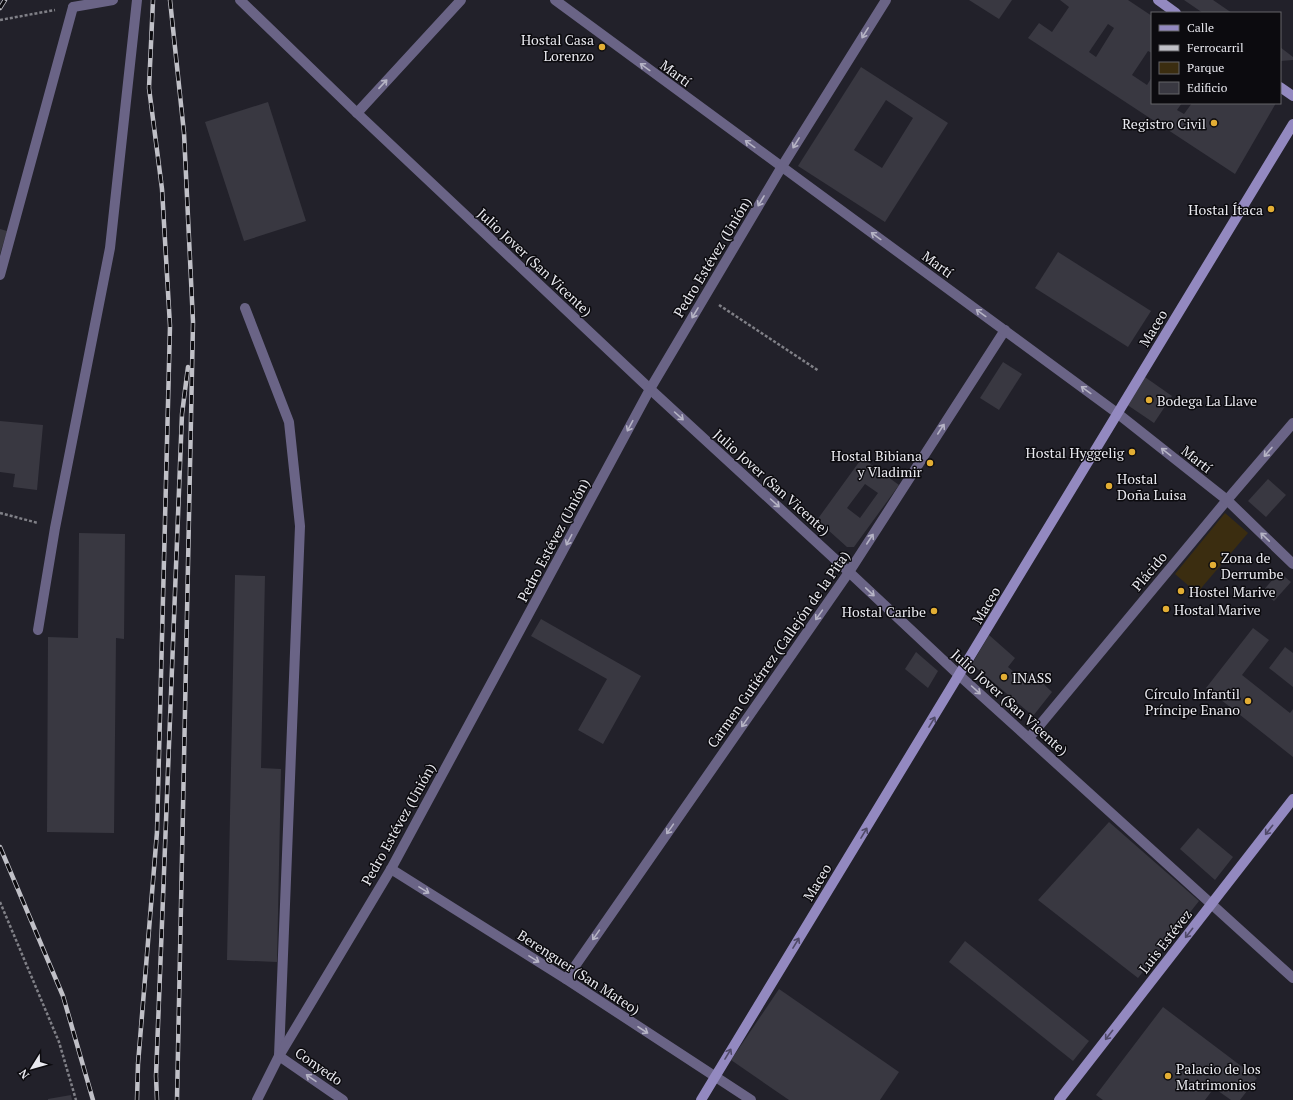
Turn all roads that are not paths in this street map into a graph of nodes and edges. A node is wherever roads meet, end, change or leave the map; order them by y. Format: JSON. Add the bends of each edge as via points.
{"nodes":[{"id":1,"x":113,"y":0,"type":"edge"},
{"id":2,"x":137,"y":0,"type":"edge"},
{"id":3,"x":240,"y":0,"type":"edge"},
{"id":4,"x":461,"y":0,"type":"edge"},
{"id":5,"x":555,"y":0,"type":"edge"},
{"id":6,"x":886,"y":0,"type":"edge"},
{"id":7,"x":1158,"y":0,"type":"edge"},
{"id":8,"x":1175,"y":12,"type":"edge"},
{"id":9,"x":1281,"y":88,"type":"edge"},
{"id":10,"x":1293,"y":96,"type":"edge"},
{"id":11,"x":357,"y":113,"type":"junction"},
{"id":12,"x":1293,"y":124,"type":"edge"},
{"id":13,"x":781,"y":168,"type":"junction"},
{"id":14,"x":0,"y":275,"type":"edge"},
{"id":15,"x":245,"y":308,"type":"dead end"},
{"id":16,"x":1005,"y":330,"type":"junction"},
{"id":17,"x":650,"y":389,"type":"junction"},
{"id":18,"x":1117,"y":413,"type":"junction"},
{"id":19,"x":1293,"y":423,"type":"edge"},
{"id":20,"x":1226,"y":500,"type":"junction"},
{"id":21,"x":1293,"y":564,"type":"edge"},
{"id":22,"x":849,"y":572,"type":"junction"},
{"id":23,"x":38,"y":630,"type":"dead end"},
{"id":24,"x":960,"y":676,"type":"junction"},
{"id":25,"x":1029,"y":738,"type":"junction"},
{"id":26,"x":1293,"y":799,"type":"edge"},
{"id":27,"x":391,"y":869,"type":"junction"},
{"id":28,"x":1211,"y":904,"type":"junction"},
{"id":29,"x":1293,"y":978,"type":"edge"},
{"id":30,"x":566,"y":979,"type":"junction"},
{"id":31,"x":279,"y":1056,"type":"junction"},
{"id":32,"x":715,"y":1077,"type":"junction"},
{"id":33,"x":257,"y":1100,"type":"edge"},
{"id":34,"x":343,"y":1100,"type":"edge"},
{"id":35,"x":701,"y":1100,"type":"edge"},
{"id":36,"x":751,"y":1100,"type":"edge"},
{"id":37,"x":1059,"y":1100,"type":"edge"}],
"edges":[{"from":1,"to":14,"type":"street","via":[[73,7]]},
{"from":2,"to":23,"type":"street","via":[[110,248],[55,528]]},
{"from":3,"to":11,"type":"street","name":"Julio Jover (San Vicente)"},
{"from":11,"to":4,"type":"street","one_way":true},
{"from":13,"to":5,"type":"street","name":"Martí","one_way":true},
{"from":6,"to":13,"type":"street","name":"Pedro Estévez (Unión)","one_way":true},
{"from":7,"to":8,"type":"main road"},
{"from":9,"to":10,"type":"main road"},
{"from":11,"to":17,"type":"street","name":"Julio Jover (San Vicente)"},
{"from":12,"to":18,"type":"main road","name":"Maceo"},
{"from":16,"to":13,"type":"street","name":"Martí","one_way":true},
{"from":13,"to":17,"type":"street","name":"Pedro Estévez (Unión)","one_way":true},
{"from":15,"to":31,"type":"street","via":[[289,422],[300,526]]},
{"from":18,"to":16,"type":"street","name":"Martí","one_way":true},
{"from":22,"to":16,"type":"street","name":"Carmen Gutiérrez (Callejón de la Pita)","one_way":true},
{"from":17,"to":22,"type":"street","name":"Julio Jover (San Vicente)","one_way":true},
{"from":17,"to":27,"type":"street","name":"Pedro Estévez (Unión)","one_way":true},
{"from":20,"to":18,"type":"street","name":"Martí","one_way":true},
{"from":18,"to":24,"type":"main road","name":"Maceo"},
{"from":19,"to":20,"type":"street","name":"Plácido","one_way":true},
{"from":21,"to":20,"type":"street","name":"Martí","one_way":true},
{"from":20,"to":25,"type":"street","name":"Plácido"},
{"from":22,"to":24,"type":"street","name":"Julio Jover (San Vicente)","one_way":true},
{"from":22,"to":30,"type":"street","name":"Carmen Gutiérrez (Callejón de la Pita)","one_way":true},
{"from":24,"to":25,"type":"street","name":"Julio Jover (San Vicente)","one_way":true},
{"from":32,"to":24,"type":"main road","name":"Maceo","one_way":true},
{"from":25,"to":28,"type":"street","name":"Julio Jover (San Vicente)"},
{"from":26,"to":28,"type":"main road","name":"Luis Estévez","one_way":true},
{"from":27,"to":30,"type":"street","name":"Berenguer (San Mateo)","one_way":true},
{"from":27,"to":31,"type":"street","name":"Pedro Estévez (Unión)"},
{"from":28,"to":29,"type":"street","name":"Julio Jover (San Vicente)"},
{"from":28,"to":37,"type":"main road","name":"Luis Estévez","one_way":true},
{"from":30,"to":32,"type":"street","name":"Berenguer (San Mateo)","one_way":true},
{"from":31,"to":33,"type":"street","name":"Pedro Estévez (Unión)"},
{"from":34,"to":31,"type":"street","name":"Conyedo","one_way":true},
{"from":32,"to":35,"type":"main road","name":"Maceo"},
{"from":32,"to":36,"type":"street","name":"Berenguer (San Mateo)"}]}
